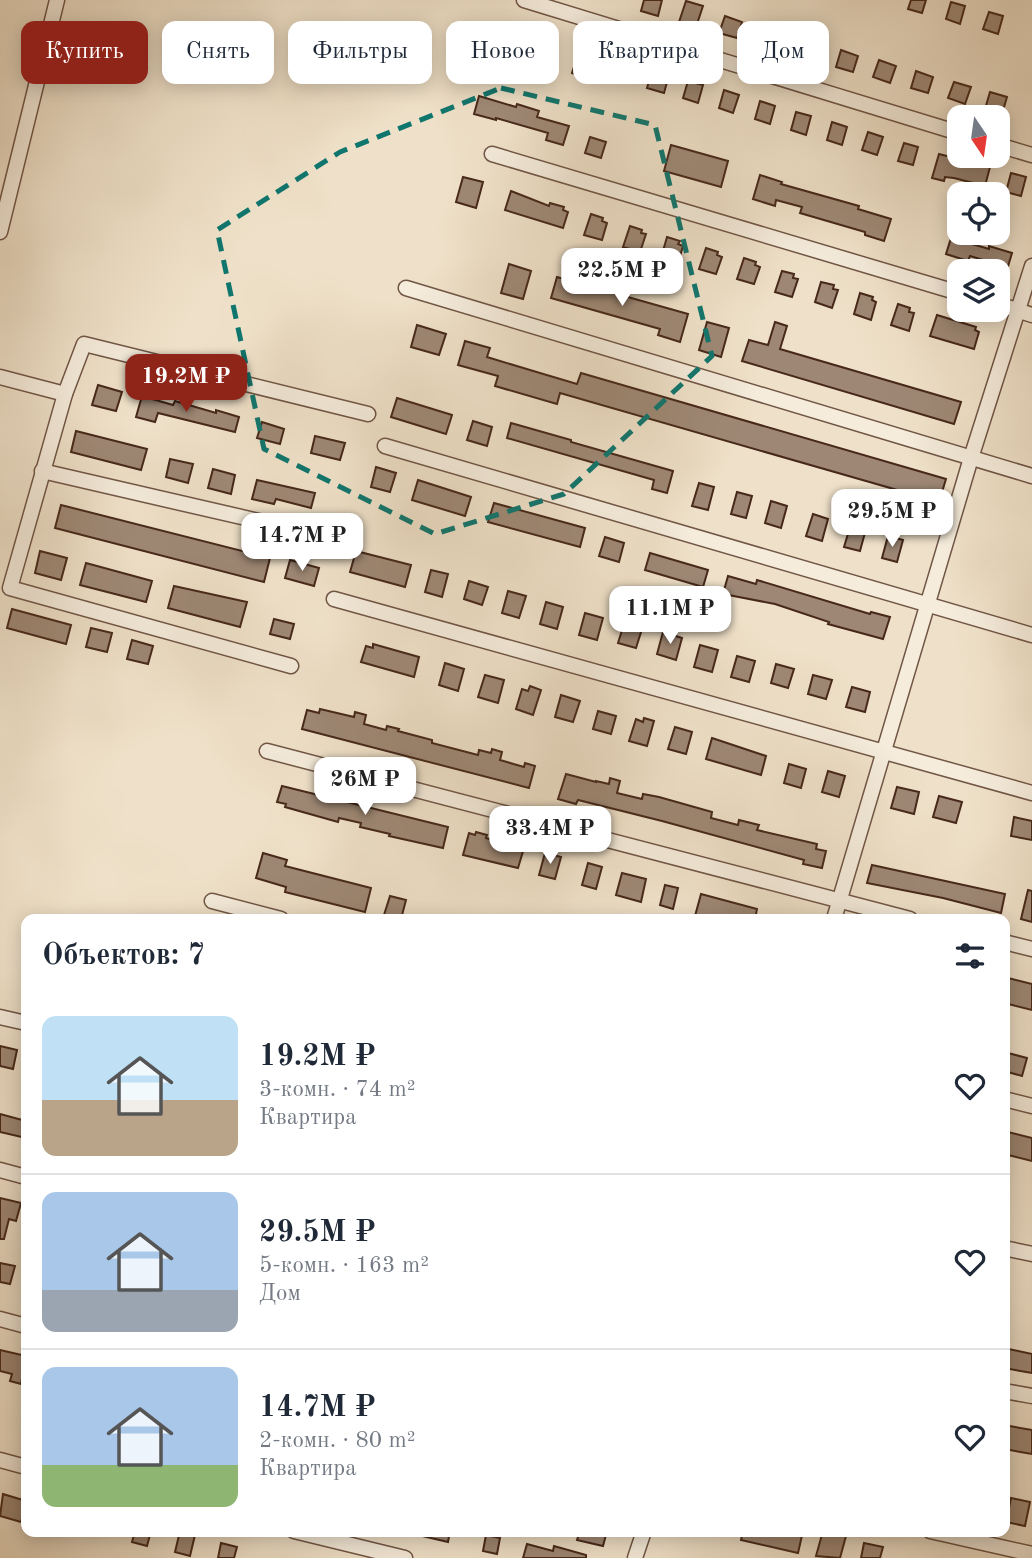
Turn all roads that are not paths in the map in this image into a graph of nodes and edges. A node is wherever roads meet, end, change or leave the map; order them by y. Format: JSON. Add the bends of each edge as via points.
{"nodes":[{"id":1,"x":57,"y":0,"type":"edge"},
{"id":2,"x":523,"y":0,"type":"edge"},
{"id":3,"x":947,"y":129,"type":"edge"},
{"id":4,"x":1010,"y":149,"type":"edge"},
{"id":5,"x":492,"y":155,"type":"dead end"},
{"id":6,"x":1032,"y":155,"type":"edge"},
{"id":7,"x":0,"y":232,"type":"edge"},
{"id":8,"x":1032,"y":266,"type":"edge"},
{"id":9,"x":406,"y":288,"type":"dead end"},
{"id":10,"x":947,"y":289,"type":"edge"},
{"id":11,"x":1025,"y":312,"type":"edge"},
{"id":12,"x":0,"y":377,"type":"edge"},
{"id":13,"x":65,"y":394,"type":"junction"},
{"id":14,"x":368,"y":414,"type":"dead end"},
{"id":15,"x":385,"y":446,"type":"dead end"},
{"id":16,"x":971,"y":458,"type":"junction"},
{"id":17,"x":42,"y":471,"type":"junction"},
{"id":18,"x":1032,"y":476,"type":"edge"},
{"id":19,"x":328,"y":537,"type":"dead end"},
{"id":20,"x":334,"y":598,"type":"dead end"},
{"id":21,"x":928,"y":605,"type":"junction"},
{"id":22,"x":1032,"y":635,"type":"edge"},
{"id":23,"x":291,"y":666,"type":"dead end"},
{"id":24,"x":267,"y":751,"type":"dead end"},
{"id":25,"x":884,"y":753,"type":"junction"},
{"id":26,"x":1032,"y":793,"type":"edge"},
{"id":27,"x":212,"y":901,"type":"dead end"},
{"id":28,"x":839,"y":901,"type":"junction"},
{"id":29,"x":262,"y":914,"type":"edge"},
{"id":30,"x":835,"y":914,"type":"edge"},
{"id":31,"x":891,"y":914,"type":"edge"},
{"id":32,"x":1010,"y":944,"type":"edge"},
{"id":33,"x":1032,"y":949,"type":"edge"},
{"id":34,"x":0,"y":1017,"type":"edge"},
{"id":35,"x":21,"y":1022,"type":"edge"},
{"id":36,"x":1010,"y":1101,"type":"edge"},
{"id":37,"x":1032,"y":1106,"type":"edge"},
{"id":38,"x":0,"y":1170,"type":"edge"},
{"id":39,"x":21,"y":1176,"type":"edge"},
{"id":40,"x":1010,"y":1249,"type":"edge"},
{"id":41,"x":1032,"y":1254,"type":"edge"},
{"id":42,"x":0,"y":1319,"type":"edge"},
{"id":43,"x":21,"y":1325,"type":"edge"},
{"id":44,"x":1010,"y":1392,"type":"edge"},
{"id":45,"x":1032,"y":1396,"type":"edge"},
{"id":46,"x":0,"y":1460,"type":"edge"},
{"id":47,"x":21,"y":1466,"type":"edge"},
{"id":48,"x":319,"y":1537,"type":"edge"},
{"id":49,"x":642,"y":1537,"type":"edge"},
{"id":50,"x":957,"y":1537,"type":"edge"},
{"id":51,"x":1032,"y":1554,"type":"edge"},
{"id":52,"x":405,"y":1558,"type":"edge"},
{"id":53,"x":635,"y":1558,"type":"edge"}],
"edges":[{"from":1,"to":7,"type":"street"},
{"from":2,"to":3,"type":"street"},
{"from":4,"to":6,"type":"street"},
{"from":5,"to":10,"type":"street"},
{"from":8,"to":11,"type":"street"},
{"from":9,"to":16,"type":"street"},
{"from":11,"to":16,"type":"street"},
{"from":12,"to":13,"type":"street"},
{"from":13,"to":14,"type":"street","via":[[84,344]]},
{"from":13,"to":17,"type":"street"},
{"from":15,"to":21,"type":"street"},
{"from":16,"to":18,"type":"street"},
{"from":16,"to":21,"type":"street"},
{"from":17,"to":19,"type":"street"},
{"from":17,"to":23,"type":"street","via":[[10,588]]},
{"from":20,"to":25,"type":"street"},
{"from":21,"to":22,"type":"street"},
{"from":21,"to":25,"type":"street"},
{"from":24,"to":28,"type":"street"},
{"from":25,"to":26,"type":"street"},
{"from":25,"to":28,"type":"street"},
{"from":27,"to":29,"type":"street"},
{"from":28,"to":30,"type":"street"},
{"from":28,"to":31,"type":"street"},
{"from":32,"to":33,"type":"street"},
{"from":34,"to":35,"type":"street"},
{"from":36,"to":37,"type":"street"},
{"from":38,"to":39,"type":"street"},
{"from":40,"to":41,"type":"street"},
{"from":42,"to":43,"type":"street"},
{"from":44,"to":45,"type":"street"},
{"from":46,"to":47,"type":"street"},
{"from":48,"to":52,"type":"street"},
{"from":49,"to":53,"type":"street"},
{"from":50,"to":51,"type":"street"}]}
